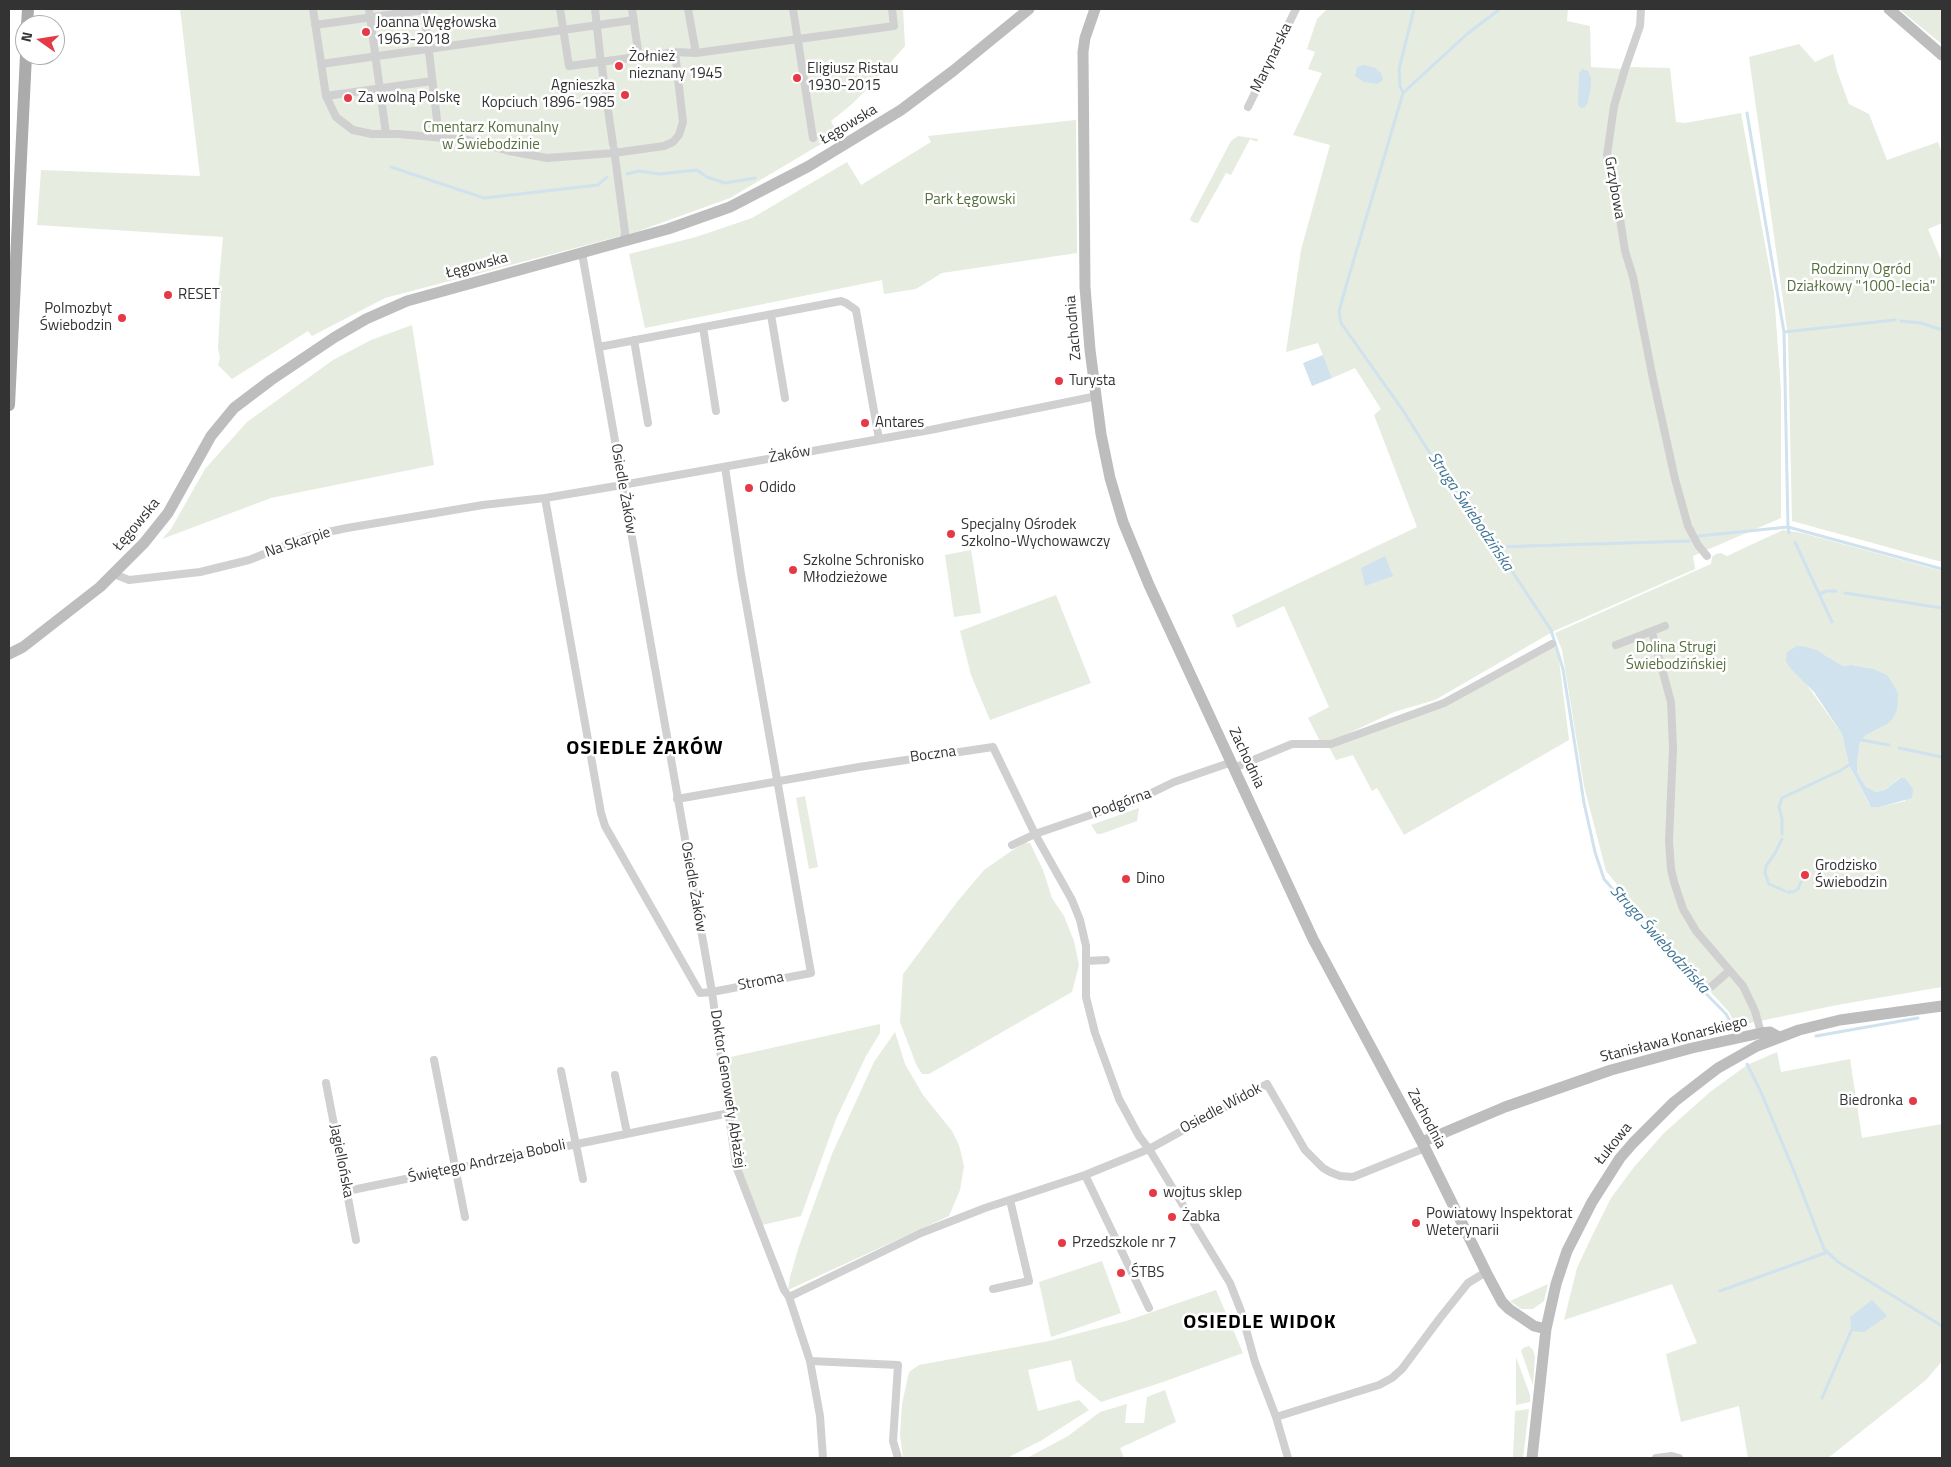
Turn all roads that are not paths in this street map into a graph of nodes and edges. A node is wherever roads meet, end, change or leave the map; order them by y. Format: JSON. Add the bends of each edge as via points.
{"nodes":[{"id":1,"x":313,"y":9,"type":"edge"},
{"id":2,"x":424,"y":9,"type":"edge"},
{"id":3,"x":560,"y":9,"type":"edge"},
{"id":4,"x":595,"y":9,"type":"edge"},
{"id":5,"x":632,"y":9,"type":"edge"},
{"id":6,"x":688,"y":9,"type":"edge"},
{"id":7,"x":793,"y":9,"type":"edge"},
{"id":8,"x":892,"y":9,"type":"edge"},
{"id":9,"x":1029,"y":9,"type":"edge"},
{"id":10,"x":1095,"y":9,"type":"edge"},
{"id":11,"x":1296,"y":9,"type":"edge"},
{"id":12,"x":1642,"y":9,"type":"edge"},
{"id":13,"x":1889,"y":9,"type":"edge"},
{"id":14,"x":370,"y":13,"type":"edge"},
{"id":15,"x":634,"y":20,"type":"junction"},
{"id":16,"x":315,"y":25,"type":"junction"},
{"id":17,"x":597,"y":25,"type":"junction"},
{"id":18,"x":563,"y":30,"type":"junction"},
{"id":19,"x":797,"y":38,"type":"junction"},
{"id":20,"x":428,"y":48,"type":"junction"},
{"id":21,"x":675,"y":52,"type":"junction"},
{"id":22,"x":696,"y":53,"type":"junction"},
{"id":23,"x":1942,"y":54,"type":"edge"},
{"id":24,"x":376,"y":56,"type":"junction"},
{"id":25,"x":639,"y":57,"type":"junction"},
{"id":26,"x":321,"y":64,"type":"junction"},
{"id":27,"x":602,"y":64,"type":"junction"},
{"id":28,"x":26,"y":65,"type":"edge"},
{"id":29,"x":432,"y":81,"type":"junction"},
{"id":30,"x":380,"y":89,"type":"junction"},
{"id":31,"x":326,"y":96,"type":"junction"},
{"id":32,"x":1248,"y":107,"type":"dead end"},
{"id":33,"x":386,"y":134,"type":"junction"},
{"id":34,"x":439,"y":137,"type":"junction"},
{"id":35,"x":813,"y":138,"type":"dead end"},
{"id":36,"x":614,"y":148,"type":"junction"},
{"id":37,"x":624,"y":241,"type":"junction"},
{"id":38,"x":582,"y":253,"type":"junction"},
{"id":39,"x":771,"y":315,"type":"junction"},
{"id":40,"x":703,"y":327,"type":"junction"},
{"id":41,"x":634,"y":340,"type":"junction"},
{"id":42,"x":599,"y":346,"type":"junction"},
{"id":43,"x":1096,"y":396,"type":"junction"},
{"id":44,"x":785,"y":398,"type":"dead end"},
{"id":45,"x":9,"y":405,"type":"edge"},
{"id":46,"x":716,"y":411,"type":"dead end"},
{"id":47,"x":648,"y":423,"type":"dead end"},
{"id":48,"x":879,"y":439,"type":"junction"},
{"id":49,"x":725,"y":467,"type":"junction"},
{"id":50,"x":622,"y":485,"type":"junction"},
{"id":51,"x":545,"y":498,"type":"junction"},
{"id":52,"x":483,"y":505,"type":"joint"},
{"id":53,"x":1707,"y":556,"type":"dead end"},
{"id":54,"x":114,"y":574,"type":"junction"},
{"id":55,"x":1665,"y":626,"type":"dead end"},
{"id":56,"x":1652,"y":632,"type":"junction"},
{"id":57,"x":1552,"y":644,"type":"dead end"},
{"id":58,"x":1616,"y":645,"type":"dead end"},
{"id":59,"x":9,"y":654,"type":"edge"},
{"id":60,"x":1233,"y":765,"type":"junction"},
{"id":61,"x":778,"y":781,"type":"junction"},
{"id":62,"x":677,"y":799,"type":"junction"},
{"id":63,"x":1035,"y":834,"type":"junction"},
{"id":64,"x":1012,"y":845,"type":"dead end"},
{"id":65,"x":1106,"y":960,"type":"dead end"},
{"id":66,"x":1086,"y":961,"type":"junction"},
{"id":67,"x":1729,"y":971,"type":"junction"},
{"id":68,"x":1712,"y":986,"type":"dead end"},
{"id":69,"x":712,"y":992,"type":"junction"},
{"id":70,"x":1942,"y":1006,"type":"edge"},
{"id":71,"x":1761,"y":1033,"type":"junction"},
{"id":72,"x":1779,"y":1036,"type":"junction"},
{"id":73,"x":434,"y":1060,"type":"dead end"},
{"id":74,"x":561,"y":1072,"type":"dead end"},
{"id":75,"x":615,"y":1075,"type":"dead end"},
{"id":76,"x":326,"y":1082,"type":"dead end"},
{"id":77,"x":729,"y":1113,"type":"junction"},
{"id":78,"x":628,"y":1133,"type":"junction"},
{"id":79,"x":576,"y":1144,"type":"junction"},
{"id":80,"x":1423,"y":1145,"type":"junction"},
{"id":81,"x":1149,"y":1149,"type":"junction"},
{"id":82,"x":456,"y":1168,"type":"junction"},
{"id":83,"x":1085,"y":1175,"type":"junction"},
{"id":84,"x":583,"y":1179,"type":"dead end"},
{"id":85,"x":346,"y":1191,"type":"junction"},
{"id":86,"x":1010,"y":1200,"type":"junction"},
{"id":87,"x":466,"y":1217,"type":"dead end"},
{"id":88,"x":356,"y":1240,"type":"dead end"},
{"id":89,"x":1486,"y":1272,"type":"junction"},
{"id":90,"x":993,"y":1289,"type":"dead end"},
{"id":91,"x":789,"y":1297,"type":"junction"},
{"id":92,"x":1149,"y":1308,"type":"dead end"},
{"id":93,"x":1546,"y":1329,"type":"junction"},
{"id":94,"x":810,"y":1361,"type":"junction"},
{"id":95,"x":1276,"y":1417,"type":"junction"},
{"id":96,"x":823,"y":1458,"type":"edge"},
{"id":97,"x":898,"y":1458,"type":"edge"},
{"id":98,"x":1288,"y":1458,"type":"edge"},
{"id":99,"x":1532,"y":1458,"type":"edge"},
{"id":100,"x":1656,"y":1458,"type":"edge"},
{"id":101,"x":1679,"y":1458,"type":"edge"}],
"edges":[{"from":1,"to":16,"type":"street"},
{"from":2,"to":14,"type":"street"},
{"from":2,"to":20,"type":"street"},
{"from":3,"to":18,"type":"street"},
{"from":4,"to":17,"type":"street"},
{"from":5,"to":15,"type":"street"},
{"from":6,"to":22,"type":"street"},
{"from":7,"to":19,"type":"street"},
{"from":8,"to":19,"type":"street","via":[[894,26]]},
{"from":9,"to":37,"type":"street","name":"Łęgowska","via":[[909,105],[827,156],[730,207]]},
{"from":10,"to":43,"type":"street","name":"Zachodnia","via":[[1083,52],[1082,138],[1085,287]]},
{"from":11,"to":32,"type":"street","name":"Marynarska"},
{"from":12,"to":53,"type":"street","name":"Grzybowa","via":[[1640,26],[1614,106],[1607,155],[1664,431],[1686,518],[1698,545]]},
{"from":13,"to":23,"type":"street"},
{"from":14,"to":16,"type":"street"},
{"from":14,"to":24,"type":"street"},
{"from":15,"to":17,"type":"street"},
{"from":15,"to":25,"type":"street"},
{"from":16,"to":26,"type":"street"},
{"from":17,"to":18,"type":"street"},
{"from":17,"to":27,"type":"street"},
{"from":18,"to":20,"type":"street"},
{"from":18,"to":27,"type":"street","via":[[569,66]]},
{"from":19,"to":22,"type":"street"},
{"from":19,"to":35,"type":"street"},
{"from":20,"to":24,"type":"street"},
{"from":20,"to":29,"type":"street"},
{"from":21,"to":22,"type":"street"},
{"from":21,"to":25,"type":"street"},
{"from":21,"to":36,"type":"street","via":[[683,122],[679,135],[664,146]]},
{"from":24,"to":26,"type":"street"},
{"from":24,"to":30,"type":"street"},
{"from":25,"to":27,"type":"street"},
{"from":26,"to":31,"type":"street"},
{"from":27,"to":36,"type":"street"},
{"from":28,"to":45,"type":"main road"},
{"from":29,"to":30,"type":"street"},
{"from":29,"to":34,"type":"street"},
{"from":30,"to":31,"type":"street"},
{"from":30,"to":33,"type":"street"},
{"from":31,"to":33,"type":"street","via":[[336,117],[348,127],[364,133]]},
{"from":33,"to":34,"type":"street"},
{"from":34,"to":36,"type":"street","via":[[468,140],[547,158]]},
{"from":36,"to":37,"type":"street"},
{"from":37,"to":38,"type":"street","name":"Łęgowska"},
{"from":38,"to":42,"type":"street","name":"Osiedle Żaków"},
{"from":38,"to":54,"type":"street","name":"Łęgowska","via":[[456,286],[385,310],[350,327],[291,366],[234,408],[218,425],[162,523]]},
{"from":39,"to":40,"type":"street"},
{"from":39,"to":44,"type":"street"},
{"from":39,"to":48,"type":"street","via":[[841,301],[852,305],[856,310]]},
{"from":40,"to":41,"type":"street"},
{"from":40,"to":46,"type":"street"},
{"from":41,"to":42,"type":"street"},
{"from":41,"to":47,"type":"street"},
{"from":42,"to":50,"type":"street","name":"Osiedle Żaków"},
{"from":43,"to":48,"type":"street","name":"Żaków"},
{"from":43,"to":60,"type":"street","name":"Zachodnia","via":[[1110,478],[1123,522]]},
{"from":48,"to":49,"type":"street","name":"Żaków"},
{"from":49,"to":50,"type":"street","name":"Żaków"},
{"from":49,"to":61,"type":"street"},
{"from":50,"to":51,"type":"street","name":"Żaków"},
{"from":50,"to":62,"type":"street","name":"Osiedle Żaków"},
{"from":51,"to":52,"type":"street","name":"Żaków"},
{"from":51,"to":69,"type":"street","via":[[601,813],[700,993]]},
{"from":52,"to":54,"type":"street","name":"Na Skarpie","via":[[309,536],[249,560],[200,572],[129,580]]},
{"from":54,"to":59,"type":"street","name":"Łęgowska","via":[[23,647]]},
{"from":55,"to":56,"type":"street"},
{"from":56,"to":58,"type":"street"},
{"from":56,"to":67,"type":"street","via":[[1671,702],[1669,841],[1672,875],[1688,919]]},
{"from":57,"to":60,"type":"street","name":"Podgórna","via":[[1444,703],[1331,744],[1292,744]]},
{"from":60,"to":63,"type":"street","name":"Podgórna","via":[[1174,782],[1143,797]]},
{"from":60,"to":80,"type":"street","name":"Zachodnia","via":[[1328,970]]},
{"from":61,"to":62,"type":"street"},
{"from":61,"to":63,"type":"street","name":"Boczna","via":[[993,747]]},
{"from":61,"to":69,"type":"street","name":"Stroma","via":[[811,973]]},
{"from":62,"to":69,"type":"street","name":"Osiedle Żaków"},
{"from":63,"to":64,"type":"street","name":"Podgórna"},
{"from":63,"to":66,"type":"street","via":[[1072,900],[1086,946]]},
{"from":65,"to":66,"type":"street"},
{"from":66,"to":81,"type":"street","via":[[1086,997],[1090,1016],[1119,1099]]},
{"from":67,"to":68,"type":"street"},
{"from":67,"to":71,"type":"street","via":[[1743,986]]},
{"from":69,"to":77,"type":"street","name":"Doktor Genowefy Abłażej"},
{"from":70,"to":72,"type":"street","name":"Stanisława Konarskiego","via":[[1840,1020]]},
{"from":71,"to":72,"type":"street","name":"Stanisława Konarskiego"},
{"from":71,"to":80,"type":"street","name":"Stanisława Konarskiego","via":[[1612,1070],[1505,1107]]},
{"from":72,"to":93,"type":"street","name":"Łukowa","via":[[1738,1056],[1701,1081],[1660,1115],[1620,1158],[1592,1202],[1567,1251]]},
{"from":73,"to":82,"type":"street"},
{"from":74,"to":79,"type":"street"},
{"from":75,"to":78,"type":"street"},
{"from":76,"to":85,"type":"street","name":"Jagiellońska"},
{"from":77,"to":78,"type":"street","name":"Świętego Andrzeja Boboli"},
{"from":77,"to":91,"type":"street","name":"Doktor Genowefy Abłażej","via":[[736,1166]]},
{"from":78,"to":79,"type":"street","name":"Świętego Andrzeja Boboli"},
{"from":79,"to":82,"type":"street","name":"Świętego Andrzeja Boboli"},
{"from":79,"to":84,"type":"street"},
{"from":80,"to":81,"type":"street","name":"Osiedle Widok","via":[[1353,1177],[1340,1176],[1323,1168],[1305,1150],[1267,1084]]},
{"from":80,"to":89,"type":"street","name":"Zachodnia"},
{"from":81,"to":83,"type":"street"},
{"from":81,"to":95,"type":"street","via":[[1230,1283]]},
{"from":82,"to":85,"type":"street","name":"Świętego Andrzeja Boboli"},
{"from":82,"to":87,"type":"street"},
{"from":83,"to":86,"type":"street"},
{"from":83,"to":92,"type":"street"},
{"from":85,"to":88,"type":"street","name":"Jagiellońska"},
{"from":86,"to":90,"type":"street","via":[[1029,1281]]},
{"from":86,"to":91,"type":"street","via":[[921,1233]]},
{"from":89,"to":93,"type":"street","name":"Zachodnia","via":[[1509,1309],[1534,1326]]},
{"from":89,"to":95,"type":"street","via":[[1468,1283],[1392,1378],[1379,1386]]},
{"from":91,"to":94,"type":"street","name":"Doktor Genowefy Abłażej"},
{"from":93,"to":99,"type":"street"},
{"from":94,"to":96,"type":"street","name":"Doktor Genowefy Abłażej","via":[[822,1416]]},
{"from":94,"to":97,"type":"street","via":[[898,1365],[892,1396],[890,1441]]},
{"from":95,"to":98,"type":"street"},
{"from":100,"to":101,"type":"street"}]}
